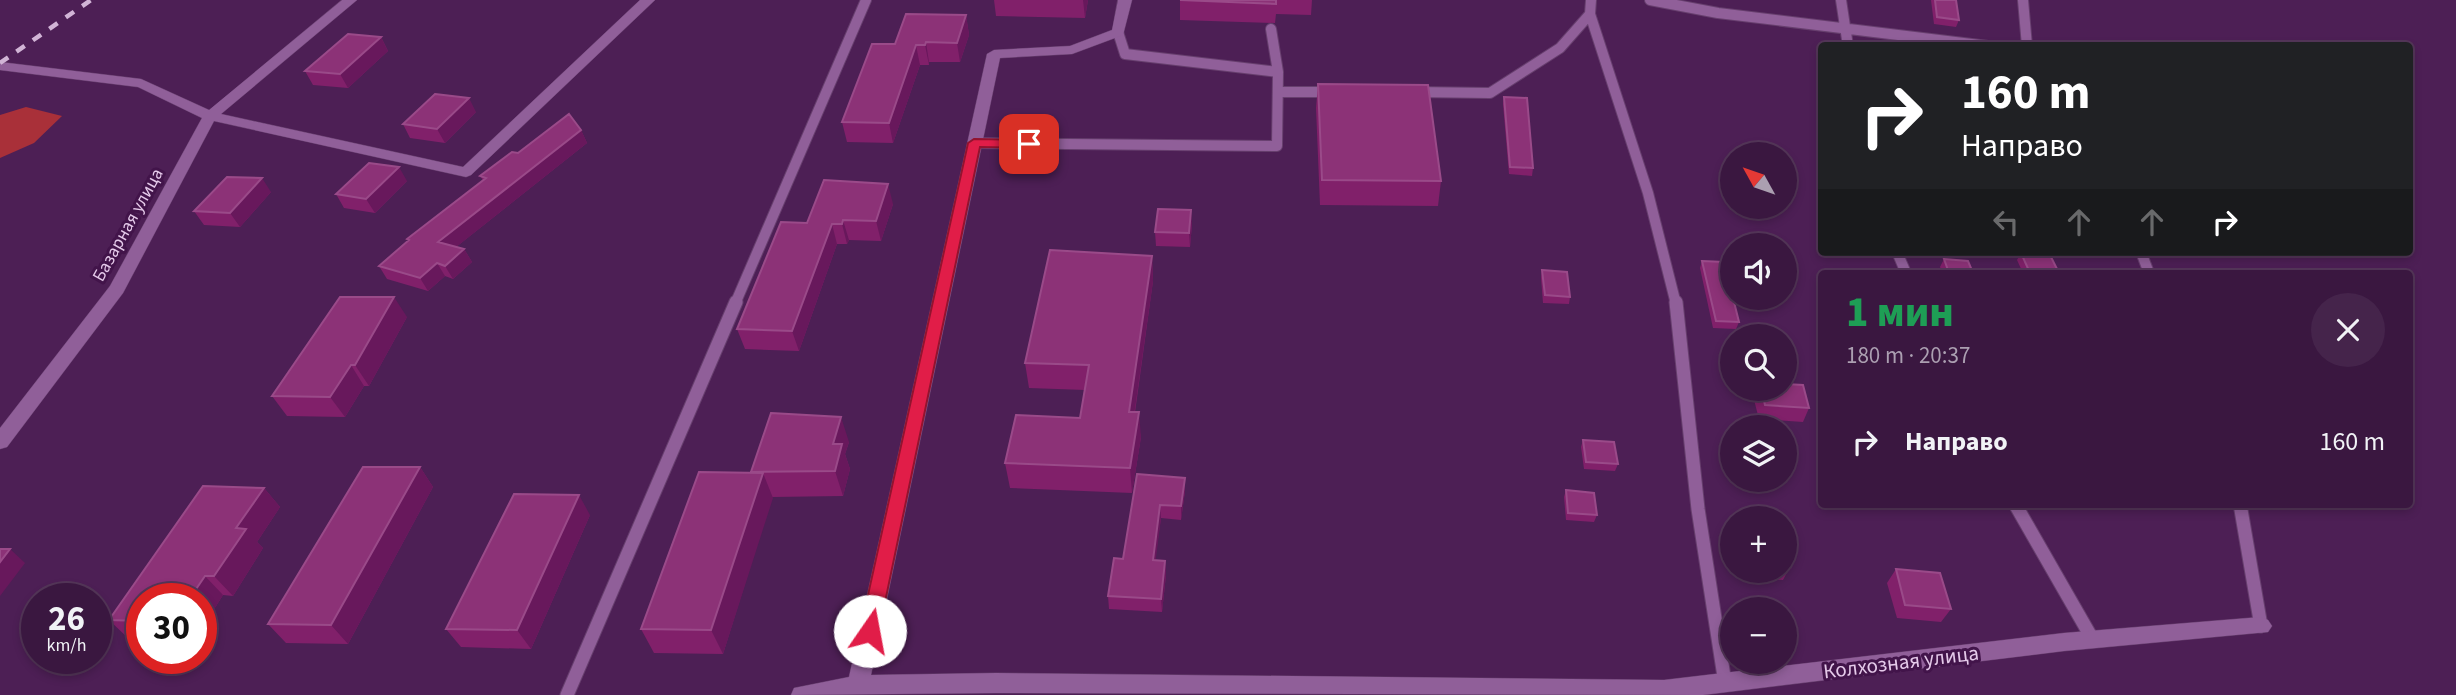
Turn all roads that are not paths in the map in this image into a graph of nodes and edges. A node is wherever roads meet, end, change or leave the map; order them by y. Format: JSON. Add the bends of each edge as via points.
{"nodes":[{"id":1,"x":350,"y":0,"type":"edge"},
{"id":2,"x":648,"y":0,"type":"edge"},
{"id":3,"x":866,"y":0,"type":"edge"},
{"id":4,"x":1125,"y":0,"type":"edge"},
{"id":5,"x":1591,"y":0,"type":"edge"},
{"id":6,"x":1650,"y":0,"type":"edge"},
{"id":7,"x":1841,"y":0,"type":"edge"},
{"id":8,"x":2023,"y":0,"type":"edge"},
{"id":9,"x":1590,"y":15,"type":"junction"},
{"id":10,"x":1844,"y":27,"type":"junction"},
{"id":11,"x":1271,"y":29,"type":"dead end"},
{"id":12,"x":1118,"y":33,"type":"junction"},
{"id":13,"x":1847,"y":42,"type":"edge"},
{"id":14,"x":1958,"y":42,"type":"edge"},
{"id":15,"x":2027,"y":42,"type":"edge"},
{"id":16,"x":0,"y":66,"type":"edge"},
{"id":17,"x":1278,"y":72,"type":"junction"},
{"id":18,"x":1278,"y":92,"type":"junction"},
{"id":19,"x":1344,"y":92,"type":"edge"},
{"id":20,"x":1397,"y":92,"type":"edge"},
{"id":21,"x":210,"y":116,"type":"junction"},
{"id":22,"x":974,"y":143,"type":"junction"},
{"id":23,"x":0,"y":442,"type":"edge"},
{"id":24,"x":2017,"y":508,"type":"edge"},
{"id":25,"x":2242,"y":508,"type":"edge"},
{"id":26,"x":2261,"y":626,"type":"joint"},
{"id":27,"x":2093,"y":640,"type":"junction"},
{"id":28,"x":1725,"y":683,"type":"junction"},
{"id":29,"x":858,"y":685,"type":"junction"},
{"id":30,"x":996,"y":689,"type":"edge"},
{"id":31,"x":568,"y":695,"type":"edge"},
{"id":32,"x":802,"y":695,"type":"edge"}],
"edges":[{"from":1,"to":21,"type":"street"},
{"from":2,"to":21,"type":"street","via":[[466,172]]},
{"from":3,"to":31,"type":"lane"},
{"from":4,"to":12,"type":"street"},
{"from":5,"to":9,"type":"lane"},
{"from":6,"to":10,"type":"lane","via":[[1718,13]]},
{"from":7,"to":10,"type":"lane"},
{"from":8,"to":15,"type":"lane"},
{"from":9,"to":20,"type":"lane","via":[[1560,48],[1490,93]]},
{"from":9,"to":28,"type":"lane","via":[[1648,193],[1679,316],[1698,509]]},
{"from":10,"to":13,"type":"lane"},
{"from":10,"to":14,"type":"lane"},
{"from":11,"to":17,"type":"lane"},
{"from":12,"to":17,"type":"lane","via":[[1125,54]]},
{"from":12,"to":22,"type":"street","via":[[1072,50],[993,54]]},
{"from":16,"to":21,"type":"street","via":[[141,83]]},
{"from":17,"to":18,"type":"lane"},
{"from":18,"to":19,"type":"lane"},
{"from":18,"to":22,"type":"lane","via":[[1277,146]]},
{"from":21,"to":23,"type":"street","name":"Базарная улица","via":[[117,289]]},
{"from":22,"to":29,"type":"street"},
{"from":24,"to":27,"type":"lane"},
{"from":25,"to":26,"type":"lane"},
{"from":26,"to":27,"type":"street","name":"Колхозная улица"},
{"from":27,"to":28,"type":"street","name":"Колхозная улица"},
{"from":28,"to":30,"type":"street","name":"Колхозная улица","via":[[1664,690]]},
{"from":29,"to":30,"type":"street","name":"Колхозная улица"},
{"from":29,"to":32,"type":"street","name":"Колхозная улица"}]}
